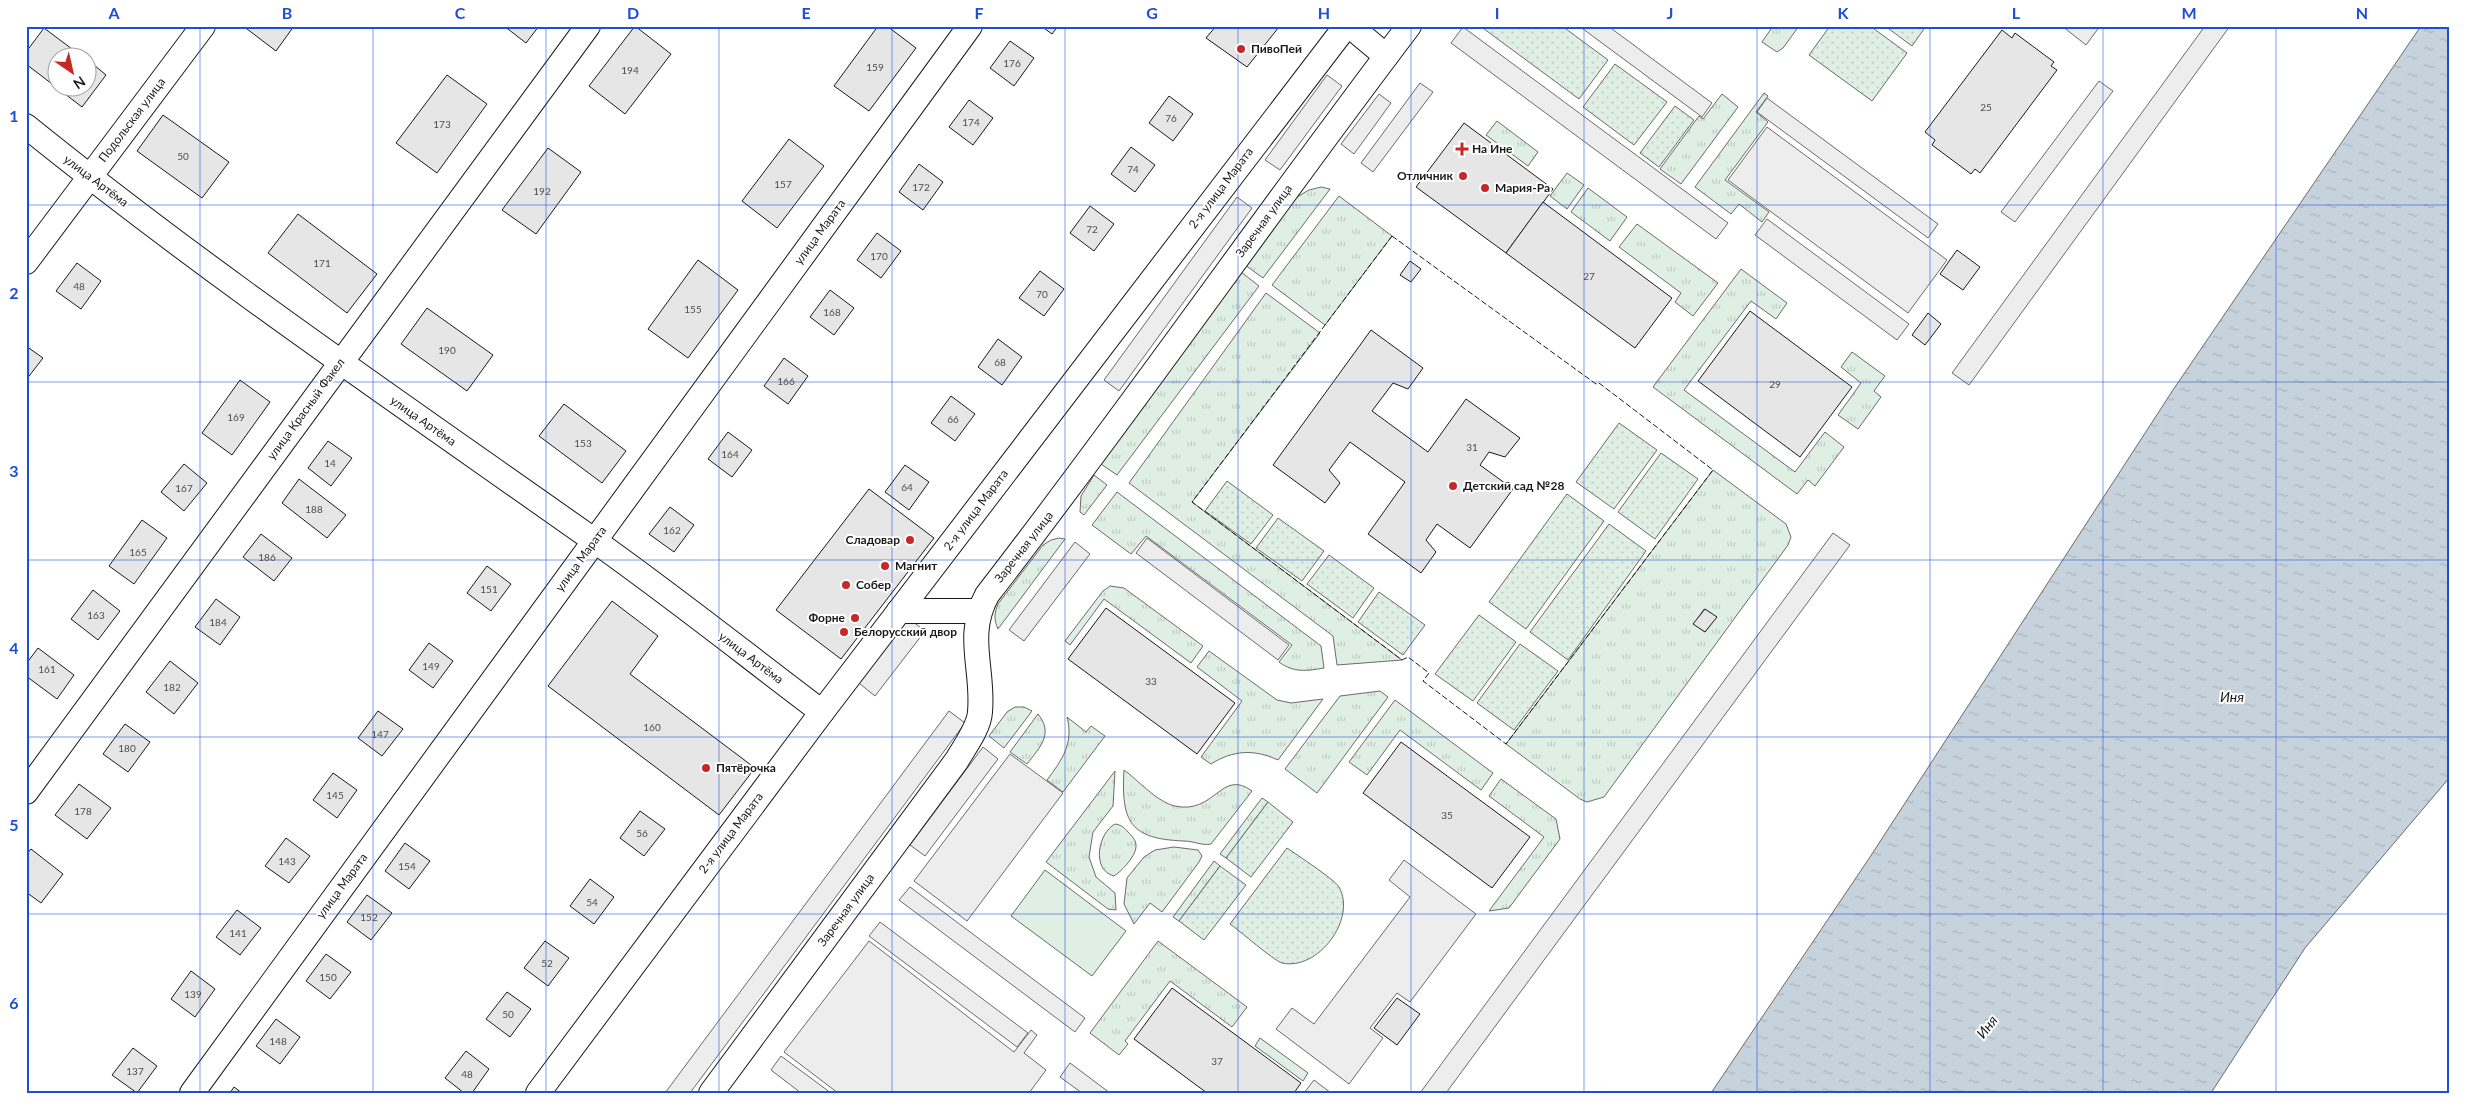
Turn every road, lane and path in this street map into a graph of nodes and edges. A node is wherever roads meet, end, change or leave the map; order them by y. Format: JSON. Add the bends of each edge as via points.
{"nodes":[{"id":1,"x":203,"y":26,"type":"edge"},
{"id":2,"x":588,"y":26,"type":"edge"},
{"id":3,"x":970,"y":26,"type":"edge"},
{"id":4,"x":1346,"y":26,"type":"edge"},
{"id":5,"x":1350,"y":26,"type":"edge"},
{"id":6,"x":1409,"y":26,"type":"edge"},
{"id":7,"x":1386,"y":56,"type":"junction"},
{"id":8,"x":26,"y":126,"type":"edge"},
{"id":9,"x":89,"y":177,"type":"junction"},
{"id":10,"x":26,"y":262,"type":"edge"},
{"id":11,"x":340,"y":363,"type":"junction"},
{"id":12,"x":594,"y":541,"type":"junction"},
{"id":13,"x":899,"y":611,"type":"junction"},
{"id":14,"x":978,"y":611,"type":"junction"},
{"id":15,"x":822,"y":712,"type":"junction"},
{"id":16,"x":26,"y":792,"type":"edge"},
{"id":17,"x":192,"y":1093,"type":"edge"},
{"id":18,"x":538,"y":1093,"type":"edge"},
{"id":19,"x":711,"y":1093,"type":"edge"}],
"edges":[{"from":1,"to":9,"type":"street","name":"Подольская улица"},
{"from":2,"to":11,"type":"street","name":"улица Красный Факел"},
{"from":3,"to":12,"type":"street","name":"улица Марата"},
{"from":4,"to":13,"type":"street","name":"2-я улица Марата"},
{"from":5,"to":7,"type":"street"},
{"from":6,"to":7,"type":"street","name":"Заречная улица"},
{"from":7,"to":14,"type":"street","name":"Заречная улица"},
{"from":8,"to":9,"type":"street","name":"улица Артёма"},
{"from":9,"to":10,"type":"street","name":"Подольская улица"},
{"from":9,"to":11,"type":"street","name":"улица Артёма"},
{"from":11,"to":12,"type":"street","name":"улица Артёма"},
{"from":11,"to":16,"type":"street","name":"улица Красный Факел"},
{"from":12,"to":15,"type":"street","name":"улица Артёма"},
{"from":12,"to":17,"type":"street","name":"улица Марата"},
{"from":13,"to":14,"type":"street"},
{"from":13,"to":15,"type":"street","name":"2-я улица Марата"},
{"from":14,"to":19,"type":"street","name":"Заречная улица","via":[[976,645],[981,688],[980,714],[972,734],[957,760]]},
{"from":15,"to":18,"type":"street","name":"2-я улица Марата"}]}
